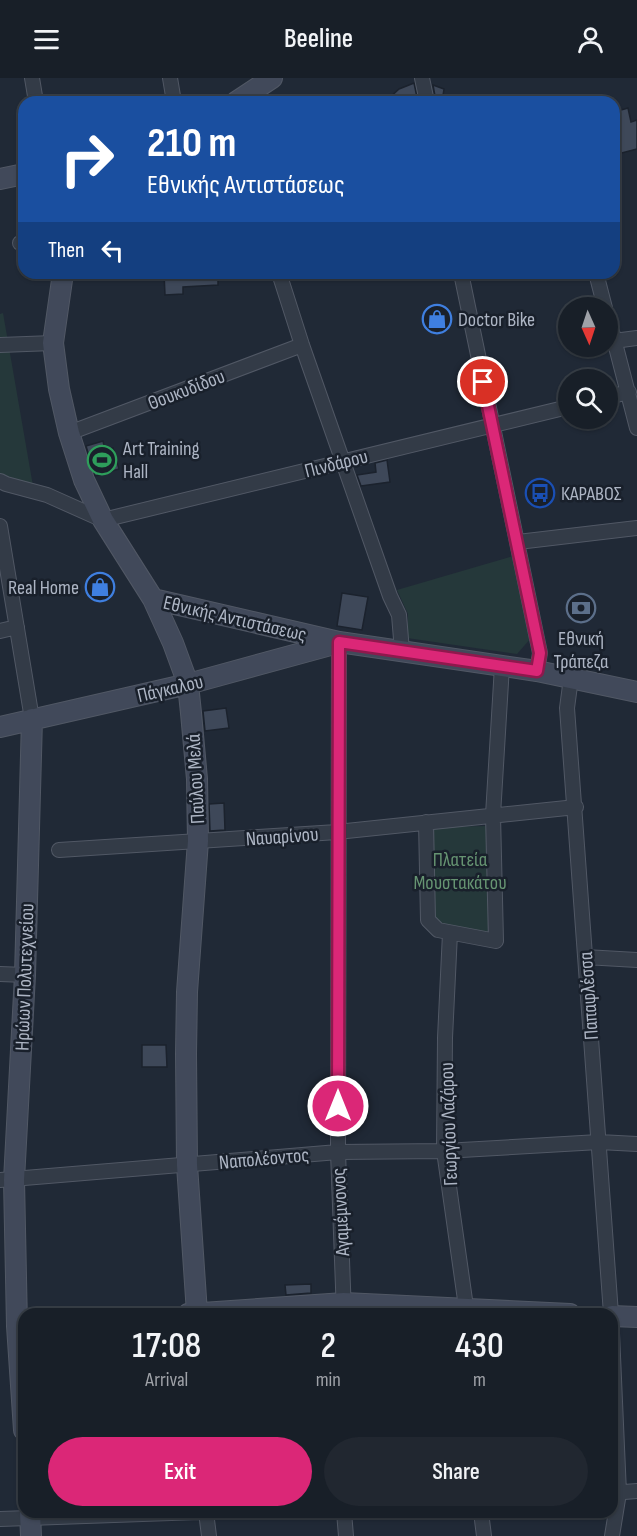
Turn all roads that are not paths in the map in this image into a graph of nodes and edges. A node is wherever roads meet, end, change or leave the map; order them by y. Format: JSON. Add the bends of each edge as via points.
{"nodes":[{"id":1,"x":32,"y":78,"type":"edge"},
{"id":2,"x":170,"y":78,"type":"edge"},
{"id":3,"x":272,"y":78,"type":"edge"},
{"id":4,"x":422,"y":78,"type":"edge"},
{"id":5,"x":35,"y":96,"type":"edge"},
{"id":6,"x":173,"y":96,"type":"edge"},
{"id":7,"x":245,"y":96,"type":"edge"},
{"id":8,"x":426,"y":96,"type":"edge"},
{"id":9,"x":18,"y":175,"type":"edge"},
{"id":10,"x":0,"y":179,"type":"edge"},
{"id":11,"x":62,"y":279,"type":"edge"},
{"id":12,"x":281,"y":279,"type":"edge"},
{"id":13,"x":462,"y":279,"type":"edge"},
{"id":14,"x":598,"y":279,"type":"edge"},
{"id":15,"x":602,"y":297,"type":"edge"},
{"id":16,"x":637,"y":338,"type":"edge"},
{"id":17,"x":618,"y":340,"type":"edge"},
{"id":18,"x":53,"y":342,"type":"junction"},
{"id":19,"x":0,"y":345,"type":"edge"},
{"id":20,"x":302,"y":345,"type":"junction"},
{"id":21,"x":618,"y":355,"type":"edge"},
{"id":22,"x":629,"y":392,"type":"junction"},
{"id":23,"x":618,"y":395,"type":"edge"},
{"id":24,"x":558,"y":410,"type":"edge"},
{"id":25,"x":492,"y":426,"type":"junction"},
{"id":26,"x":637,"y":429,"type":"edge"},
{"id":27,"x":69,"y":433,"type":"junction"},
{"id":28,"x":343,"y":462,"type":"junction"},
{"id":29,"x":0,"y":481,"type":"edge"},
{"id":30,"x":103,"y":520,"type":"junction"},
{"id":31,"x":0,"y":526,"type":"edge"},
{"id":32,"x":637,"y":528,"type":"edge"},
{"id":33,"x":518,"y":542,"type":"junction"},
{"id":34,"x":153,"y":599,"type":"junction"},
{"id":35,"x":17,"y":627,"type":"junction"},
{"id":36,"x":0,"y":630,"type":"edge"},
{"id":37,"x":339,"y":642,"type":"junction"},
{"id":38,"x":402,"y":651,"type":"junction"},
{"id":39,"x":502,"y":666,"type":"junction"},
{"id":40,"x":537,"y":671,"type":"junction"},
{"id":41,"x":571,"y":678,"type":"junction"},
{"id":42,"x":188,"y":684,"type":"junction"},
{"id":43,"x":637,"y":692,"type":"edge"},
{"id":44,"x":32,"y":719,"type":"junction"},
{"id":45,"x":0,"y":727,"type":"edge"},
{"id":46,"x":576,"y":807,"type":"junction"},
{"id":47,"x":493,"y":815,"type":"junction"},
{"id":48,"x":426,"y":822,"type":"junction"},
{"id":49,"x":338,"y":832,"type":"junction"},
{"id":50,"x":198,"y":841,"type":"junction"},
{"id":51,"x":59,"y":850,"type":"dead end"},
{"id":52,"x":450,"y":933,"type":"junction"},
{"id":53,"x":585,"y":957,"type":"junction"},
{"id":54,"x":637,"y":960,"type":"edge"},
{"id":55,"x":0,"y":974,"type":"edge"},
{"id":56,"x":25,"y":975,"type":"junction"},
{"id":57,"x":599,"y":1142,"type":"junction"},
{"id":58,"x":637,"y":1144,"type":"edge"},
{"id":59,"x":338,"y":1152,"type":"junction"},
{"id":60,"x":444,"y":1152,"type":"junction"},
{"id":61,"x":187,"y":1165,"type":"junction"},
{"id":62,"x":7,"y":1180,"type":"edge"},
{"id":63,"x":197,"y":1308,"type":"edge"},
{"id":64,"x":344,"y":1308,"type":"edge"},
{"id":65,"x":373,"y":1308,"type":"edge"},
{"id":66,"x":443,"y":1308,"type":"edge"},
{"id":67,"x":465,"y":1308,"type":"edge"},
{"id":68,"x":611,"y":1308,"type":"edge"},
{"id":69,"x":618,"y":1315,"type":"edge"},
{"id":70,"x":637,"y":1317,"type":"edge"},
{"id":71,"x":14,"y":1326,"type":"edge"},
{"id":72,"x":18,"y":1368,"type":"edge"},
{"id":73,"x":637,"y":1491,"type":"edge"},
{"id":74,"x":618,"y":1493,"type":"edge"},
{"id":75,"x":98,"y":1518,"type":"edge"},
{"id":76,"x":207,"y":1518,"type":"edge"},
{"id":77,"x":344,"y":1518,"type":"edge"},
{"id":78,"x":482,"y":1518,"type":"edge"},
{"id":79,"x":613,"y":1518,"type":"edge"},
{"id":80,"x":0,"y":1519,"type":"edge"},
{"id":81,"x":30,"y":1522,"type":"edge"},
{"id":82,"x":209,"y":1536,"type":"edge"},
{"id":83,"x":346,"y":1536,"type":"edge"},
{"id":84,"x":484,"y":1536,"type":"edge"},
{"id":85,"x":612,"y":1536,"type":"edge"}],
"edges":[{"from":1,"to":5,"type":"street"},
{"from":2,"to":6,"type":"street"},
{"from":3,"to":7,"type":"street"},
{"from":4,"to":8,"type":"street"},
{"from":9,"to":10,"type":"street"},
{"from":11,"to":18,"type":"street","name":"Παύλου Μελά"},
{"from":12,"to":20,"type":"street"},
{"from":13,"to":25,"type":"street"},
{"from":14,"to":15,"type":"street"},
{"from":16,"to":17,"type":"street"},
{"from":18,"to":19,"type":"street"},
{"from":18,"to":27,"type":"street","name":"Παύλου Μελά"},
{"from":20,"to":27,"type":"street","name":"Θουκυδίδου"},
{"from":20,"to":28,"type":"street"},
{"from":21,"to":22,"type":"street"},
{"from":22,"to":23,"type":"street"},
{"from":22,"to":26,"type":"street"},
{"from":24,"to":25,"type":"street","name":"Πινδάρου"},
{"from":25,"to":28,"type":"street","name":"Πινδάρου"},
{"from":25,"to":33,"type":"street"},
{"from":27,"to":30,"type":"street","name":"Παύλου Μελά","via":[[84,480]]},
{"from":28,"to":30,"type":"street","name":"Πινδάρου"},
{"from":28,"to":38,"type":"street","via":[[399,615]]},
{"from":29,"to":30,"type":"street","via":[[47,495]]},
{"from":30,"to":34,"type":"street","name":"Παύλου Μελά"},
{"from":31,"to":35,"type":"street","name":"Ηρώων Πολυτεχνείου"},
{"from":32,"to":33,"type":"street"},
{"from":33,"to":40,"type":"street","via":[[540,653]]},
{"from":34,"to":37,"type":"street","name":"Εθνικής Αντιστάσεως"},
{"from":34,"to":42,"type":"street","name":"Παύλου Μελά"},
{"from":35,"to":36,"type":"street"},
{"from":35,"to":44,"type":"street","name":"Ηρώων Πολυτεχνείου"},
{"from":37,"to":38,"type":"street","name":"Εθνικής Αντιστάσεως"},
{"from":37,"to":42,"type":"street","name":"Πάγκαλου"},
{"from":37,"to":49,"type":"street","name":"Αγαμέμνονος"},
{"from":38,"to":39,"type":"street","name":"Εθνικής Αντιστάσεως"},
{"from":39,"to":40,"type":"street","name":"Εθνικής Αντιστάσεως"},
{"from":39,"to":47,"type":"street"},
{"from":40,"to":41,"type":"street","name":"Εθνικής Αντιστάσεως"},
{"from":41,"to":43,"type":"street","name":"Εθνικής Αντιστάσεως"},
{"from":41,"to":46,"type":"street","name":"Παπαφλέσσα","via":[[567,708]]},
{"from":42,"to":44,"type":"street","name":"Πάγκαλου"},
{"from":42,"to":50,"type":"street","name":"Παύλου Μελά"},
{"from":44,"to":45,"type":"street","name":"Πάγκαλου"},
{"from":44,"to":56,"type":"street","name":"Ηρώων Πολυτεχνείου"},
{"from":46,"to":47,"type":"street","name":"Ναυαρίνου"},
{"from":46,"to":53,"type":"street","name":"Παπαφλέσσα"},
{"from":47,"to":48,"type":"street","name":"Ναυαρίνου"},
{"from":47,"to":52,"type":"street","via":[[496,941]]},
{"from":48,"to":49,"type":"street","name":"Ναυαρίνου"},
{"from":48,"to":52,"type":"street","via":[[428,920],[438,930]]},
{"from":49,"to":50,"type":"street","name":"Ναυαρίνου"},
{"from":49,"to":59,"type":"street","name":"Αγαμέμνονος"},
{"from":50,"to":51,"type":"street","name":"Ναυαρίνου"},
{"from":50,"to":61,"type":"street","name":"Παύλου Μελά","via":[[187,992]]},
{"from":52,"to":60,"type":"street","name":"Γεωργίου Λαζάρου"},
{"from":53,"to":54,"type":"street"},
{"from":53,"to":57,"type":"street","name":"Παπαφλέσσα"},
{"from":55,"to":56,"type":"street"},
{"from":56,"to":62,"type":"street","name":"Ηρώων Πολυτεχνείου"},
{"from":57,"to":58,"type":"street","name":"Ναπολέοντος"},
{"from":57,"to":60,"type":"street","name":"Ναπολέοντος"},
{"from":57,"to":68,"type":"street","name":"Παπαφλέσσα"},
{"from":59,"to":60,"type":"street","name":"Ναπολέοντος"},
{"from":59,"to":61,"type":"street","name":"Ναπολέοντος"},
{"from":59,"to":64,"type":"street","name":"Αγαμέμνονος"},
{"from":60,"to":67,"type":"street","name":"Γεωργίου Λαζάρου"},
{"from":61,"to":62,"type":"street","name":"Ναπολέοντος"},
{"from":61,"to":63,"type":"street","name":"Παύλου Μελά"},
{"from":62,"to":71,"type":"street","name":"Ηρώων Πολυτεχνείου"},
{"from":65,"to":66,"type":"street"},
{"from":69,"to":70,"type":"street"},
{"from":71,"to":72,"type":"street","name":"Ηρώων Πολυτεχνείου"},
{"from":73,"to":74,"type":"street"},
{"from":75,"to":81,"type":"street"},
{"from":76,"to":82,"type":"street"},
{"from":77,"to":83,"type":"street"},
{"from":78,"to":84,"type":"street"},
{"from":79,"to":85,"type":"street"},
{"from":80,"to":81,"type":"street"}]}
